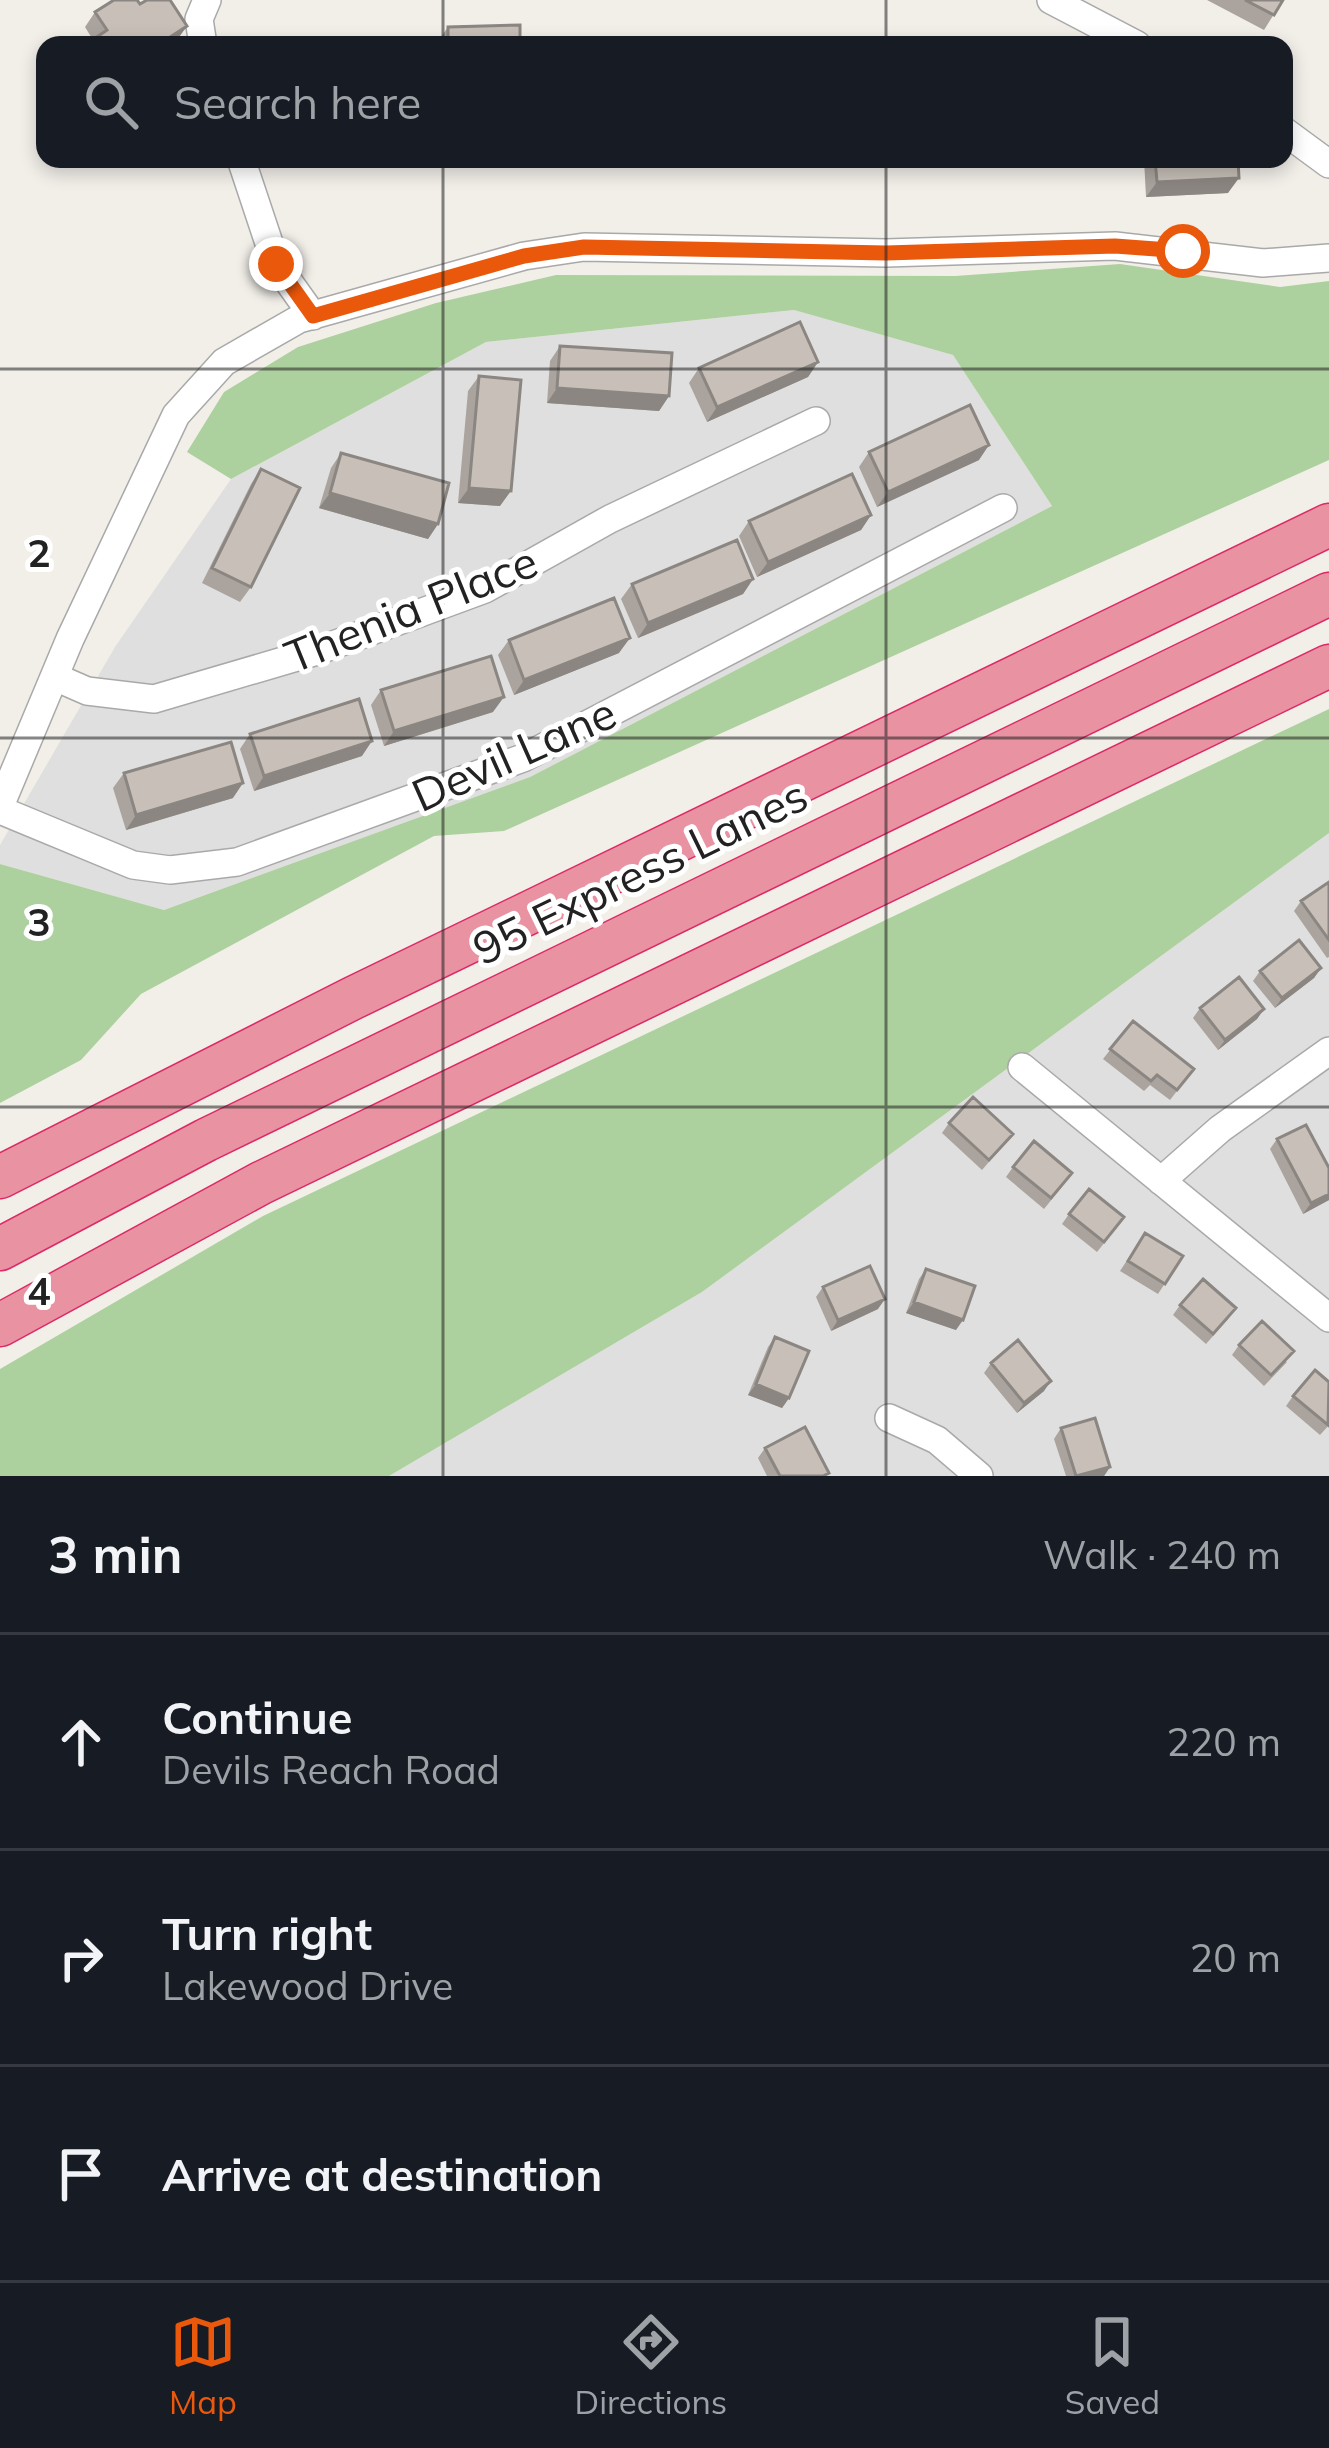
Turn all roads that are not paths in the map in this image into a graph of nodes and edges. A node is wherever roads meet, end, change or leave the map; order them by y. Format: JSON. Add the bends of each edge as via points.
{"nodes":[{"id":1,"x":207,"y":0,"type":"edge"},
{"id":2,"x":1051,"y":0,"type":"edge"},
{"id":3,"x":202,"y":36,"type":"edge"},
{"id":4,"x":1119,"y":36,"type":"edge"},
{"id":5,"x":1293,"y":138,"type":"edge"},
{"id":6,"x":1329,"y":164,"type":"edge"},
{"id":7,"x":244,"y":168,"type":"edge"},
{"id":8,"x":1329,"y":258,"type":"edge"},
{"id":9,"x":313,"y":316,"type":"junction"},
{"id":10,"x":816,"y":422,"type":"dead end"},
{"id":11,"x":1003,"y":508,"type":"dead end"},
{"id":12,"x":1329,"y":525,"type":"edge"},
{"id":13,"x":1329,"y":594,"type":"edge"},
{"id":14,"x":1329,"y":666,"type":"edge"},
{"id":15,"x":56,"y":677,"type":"junction"},
{"id":16,"x":0,"y":808,"type":"edge"},
{"id":17,"x":1329,"y":1051,"type":"edge"},
{"id":18,"x":1022,"y":1067,"type":"dead end"},
{"id":19,"x":0,"y":1177,"type":"edge"},
{"id":20,"x":1161,"y":1180,"type":"junction"},
{"id":21,"x":0,"y":1249,"type":"edge"},
{"id":22,"x":1329,"y":1318,"type":"edge"},
{"id":23,"x":0,"y":1325,"type":"edge"},
{"id":24,"x":889,"y":1418,"type":"dead end"},
{"id":25,"x":980,"y":1476,"type":"edge"}],
"edges":[{"from":1,"to":3,"type":"street"},
{"from":2,"to":4,"type":"street"},
{"from":5,"to":6,"type":"street"},
{"from":7,"to":9,"type":"street","via":[[276,264]]},
{"from":8,"to":9,"type":"street","via":[[1263,263],[1115,246],[886,253],[584,247],[524,256]]},
{"from":9,"to":15,"type":"street","via":[[243,348],[176,415]]},
{"from":10,"to":15,"type":"street","name":"Thenia Place","via":[[485,589],[317,652],[154,699],[87,691]]},
{"from":11,"to":16,"type":"street","name":"Devil Lane","via":[[523,758],[237,862],[170,870],[133,865]]},
{"from":12,"to":19,"type":"highway"},
{"from":13,"to":21,"type":"highway","name":"95 Express Lanes","via":[[206,1140]]},
{"from":14,"to":23,"type":"highway","via":[[261,1183]]},
{"from":15,"to":16,"type":"street"},
{"from":17,"to":20,"type":"street"},
{"from":18,"to":20,"type":"street"},
{"from":20,"to":22,"type":"street"},
{"from":24,"to":25,"type":"street","via":[[937,1440]]}]}
